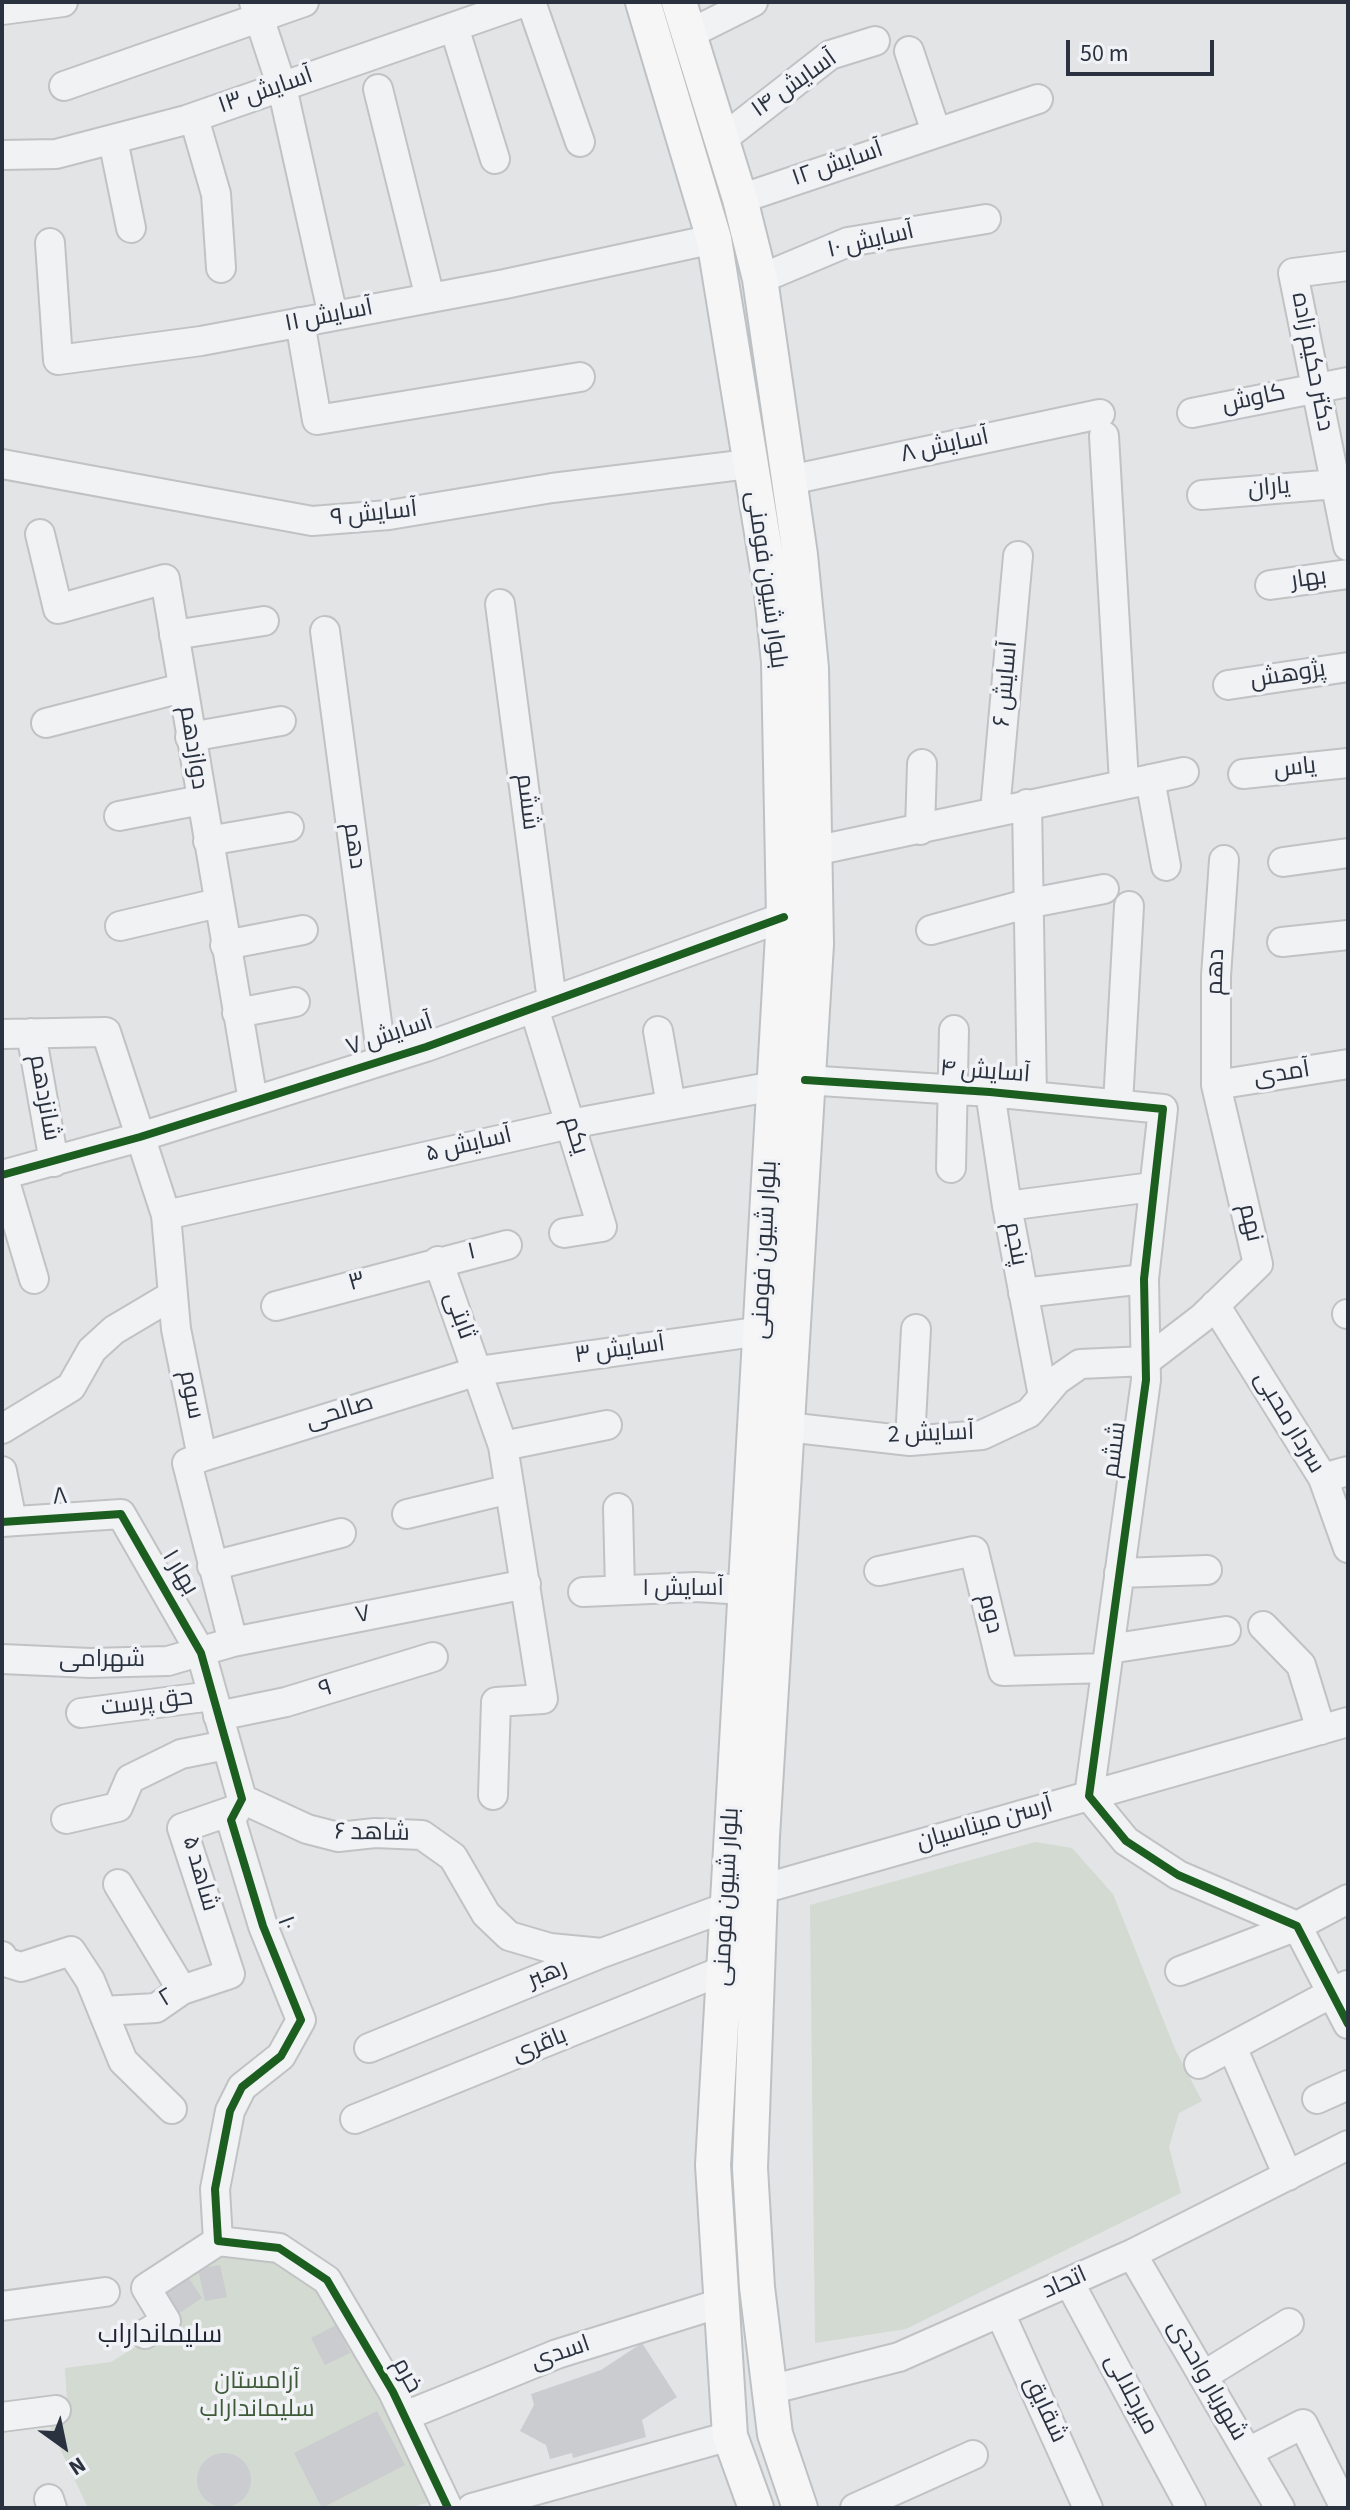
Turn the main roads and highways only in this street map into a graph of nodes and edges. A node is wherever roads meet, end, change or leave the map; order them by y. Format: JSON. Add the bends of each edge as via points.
{"nodes":[{"id":1,"x":643,"y":2,"type":"edge"},
{"id":2,"x":685,"y":18,"type":"edge"},
{"id":3,"x":777,"y":726,"type":"junction"},
{"id":4,"x":812,"y":727,"type":"junction"},
{"id":5,"x":789,"y":1083,"type":"junction"},
{"id":6,"x":756,"y":2508,"type":"edge"},
{"id":7,"x":800,"y":2508,"type":"edge"}],
"edges":[{"from":1,"to":3,"type":"main road","name":"بلوار شیون فومنی","via":[[714,239],[773,608],[779,662]]},
{"from":2,"to":4,"type":"main road","name":"بلوار شیون فومنی","via":[[760,279],[805,590]]},
{"from":3,"to":4,"type":"main road"},
{"from":3,"to":5,"type":"main road","name":"بلوار شیون فومنی"},
{"from":4,"to":5,"type":"main road","name":"بلوار شیون فومنی","via":[[816,944]]},
{"from":5,"to":6,"type":"main road","name":"بلوار شیون فومنی","via":[[762,1331],[713,2165],[730,2436]]},
{"from":5,"to":7,"type":"main road","name":"بلوار شیون فومنی","via":[[787,1427],[750,2168],[775,2434]]}]}
